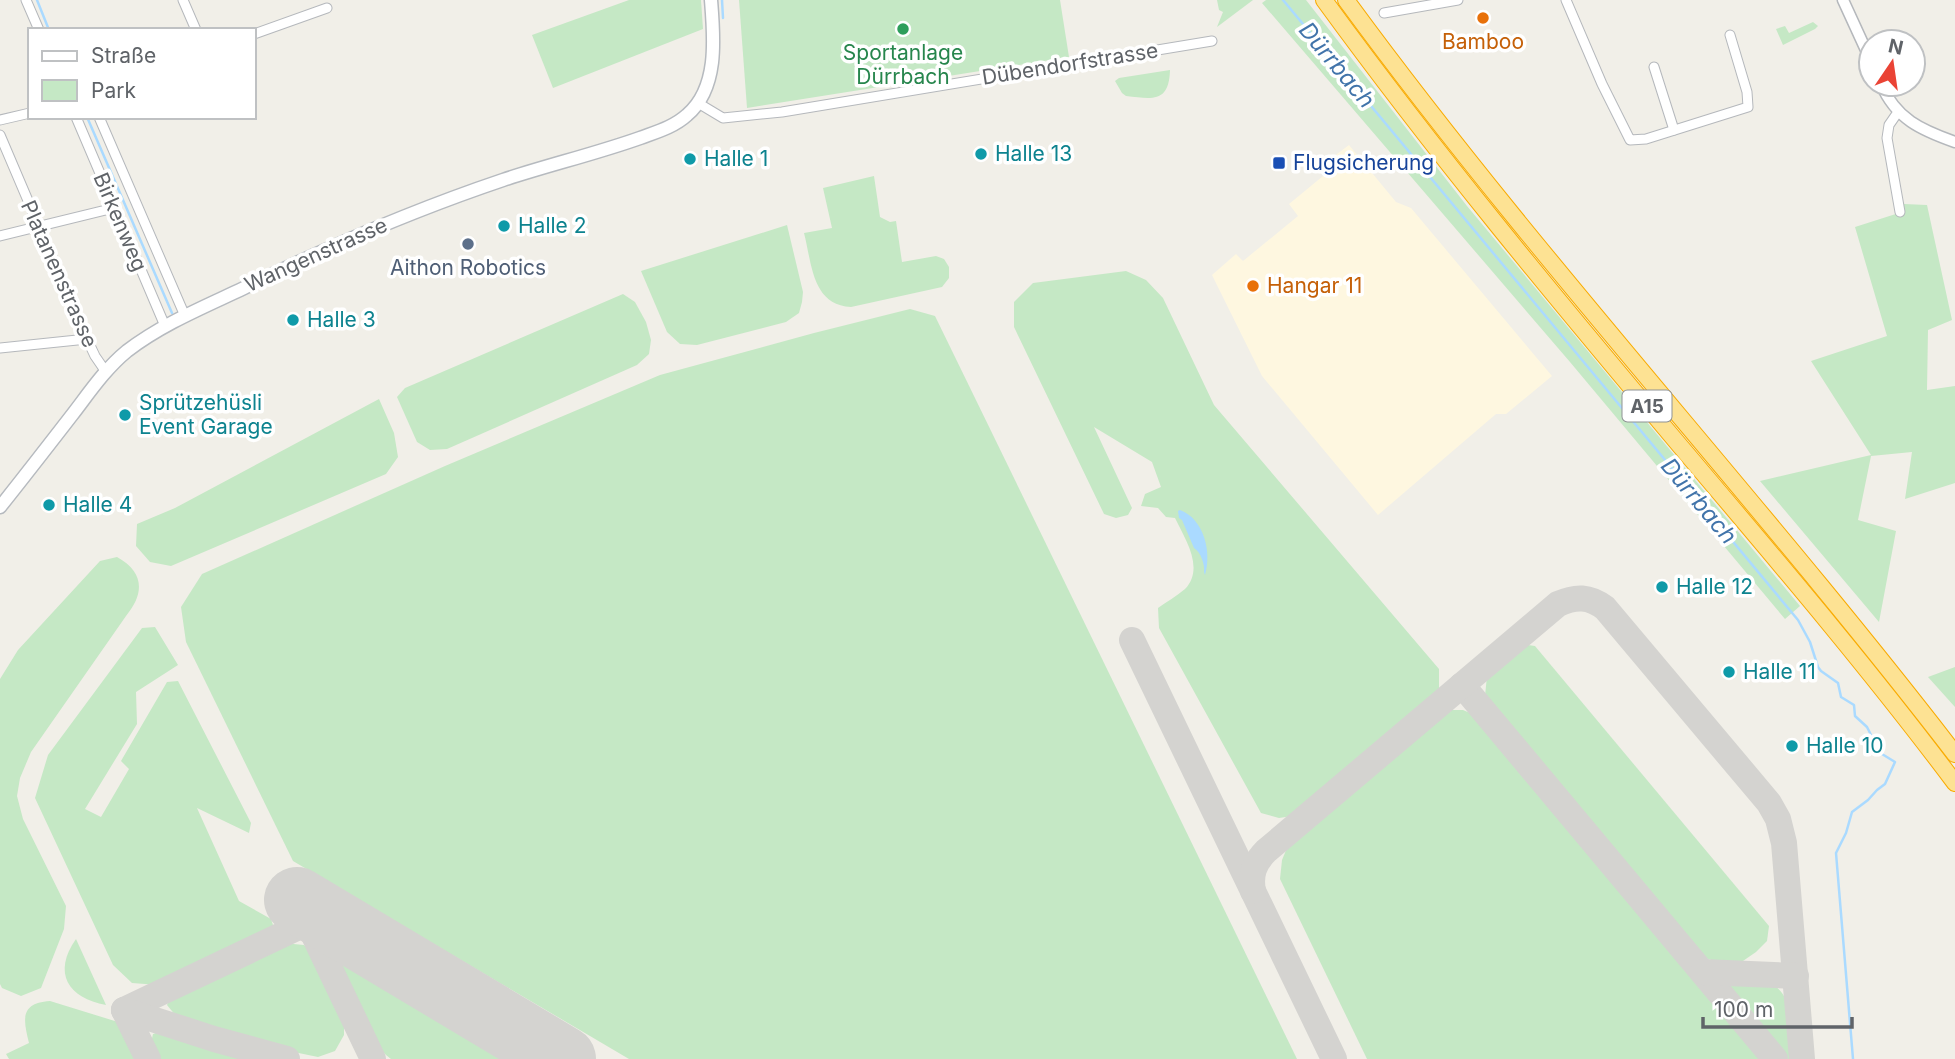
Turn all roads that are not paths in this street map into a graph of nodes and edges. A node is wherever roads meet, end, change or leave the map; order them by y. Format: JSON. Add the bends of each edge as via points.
{"nodes":[{"id":1,"x":26,"y":0,"type":"edge"},
{"id":2,"x":183,"y":0,"type":"edge"},
{"id":3,"x":711,"y":0,"type":"edge"},
{"id":4,"x":1324,"y":0,"type":"edge"},
{"id":5,"x":1346,"y":0,"type":"edge"},
{"id":6,"x":1458,"y":0,"type":"edge"},
{"id":7,"x":1566,"y":0,"type":"edge"},
{"id":8,"x":1843,"y":0,"type":"edge"},
{"id":9,"x":327,"y":8,"type":"dead end"},
{"id":10,"x":1384,"y":13,"type":"dead end"},
{"id":11,"x":38,"y":28,"type":"edge"},
{"id":12,"x":195,"y":28,"type":"edge"},
{"id":13,"x":1857,"y":30,"type":"edge"},
{"id":14,"x":256,"y":33,"type":"edge"},
{"id":15,"x":1730,"y":35,"type":"dead end"},
{"id":16,"x":1212,"y":41,"type":"dead end"},
{"id":17,"x":1654,"y":67,"type":"dead end"},
{"id":18,"x":1888,"y":98,"type":"edge"},
{"id":19,"x":698,"y":103,"type":"junction"},
{"id":20,"x":1898,"y":112,"type":"junction"},
{"id":21,"x":28,"y":113,"type":"edge"},
{"id":22,"x":77,"y":119,"type":"edge"},
{"id":23,"x":101,"y":119,"type":"edge"},
{"id":24,"x":0,"y":120,"type":"edge"},
{"id":25,"x":1674,"y":130,"type":"junction"},
{"id":26,"x":0,"y":135,"type":"edge"},
{"id":27,"x":1955,"y":142,"type":"edge"},
{"id":28,"x":114,"y":208,"type":"junction"},
{"id":29,"x":1900,"y":212,"type":"dead end"},
{"id":30,"x":38,"y":227,"type":"junction"},
{"id":31,"x":0,"y":236,"type":"edge"},
{"id":32,"x":185,"y":316,"type":"junction"},
{"id":33,"x":165,"y":326,"type":"junction"},
{"id":34,"x":87,"y":339,"type":"junction"},
{"id":35,"x":0,"y":348,"type":"edge"},
{"id":36,"x":106,"y":372,"type":"junction"},
{"id":37,"x":0,"y":507,"type":"edge"},
{"id":38,"x":1955,"y":754,"type":"edge"},
{"id":39,"x":1955,"y":783,"type":"edge"}],
"edges":[{"from":1,"to":11,"type":"street"},
{"from":2,"to":12,"type":"street"},
{"from":3,"to":19,"type":"main road","via":[[711,69]]},
{"from":4,"to":39,"type":"highway","number":"A15","via":[[1532,269],[1842,639]]},
{"from":5,"to":38,"type":"highway","number":"A15","via":[[1520,224]]},
{"from":6,"to":10,"type":"street"},
{"from":7,"to":25,"type":"street","via":[[1630,140]]},
{"from":8,"to":13,"type":"street"},
{"from":9,"to":14,"type":"street"},
{"from":15,"to":25,"type":"street","via":[[1748,107]]},
{"from":16,"to":19,"type":"street","name":"Dübendorfstrasse","via":[[740,117],[723,118]]},
{"from":17,"to":25,"type":"street"},
{"from":18,"to":20,"type":"street"},
{"from":19,"to":32,"type":"main road","name":"Wangenstrasse","via":[[687,116],[665,128],[404,215]]},
{"from":20,"to":27,"type":"street","via":[[1916,126]]},
{"from":20,"to":29,"type":"street","via":[[1887,138]]},
{"from":21,"to":24,"type":"street"},
{"from":22,"to":28,"type":"street","name":"Birkenweg"},
{"from":23,"to":32,"type":"street"},
{"from":26,"to":30,"type":"street","name":"Platanenstrasse"},
{"from":28,"to":30,"type":"street"},
{"from":28,"to":33,"type":"street","name":"Birkenweg"},
{"from":30,"to":31,"type":"street"},
{"from":30,"to":34,"type":"street","name":"Platanenstrasse"},
{"from":32,"to":33,"type":"main road","name":"Wangenstrasse"},
{"from":33,"to":36,"type":"main road","name":"Wangenstrasse"},
{"from":34,"to":35,"type":"street"},
{"from":34,"to":36,"type":"street","name":"Platanenstrasse"},
{"from":36,"to":37,"type":"main road","name":"Wangenstrasse"}]}
